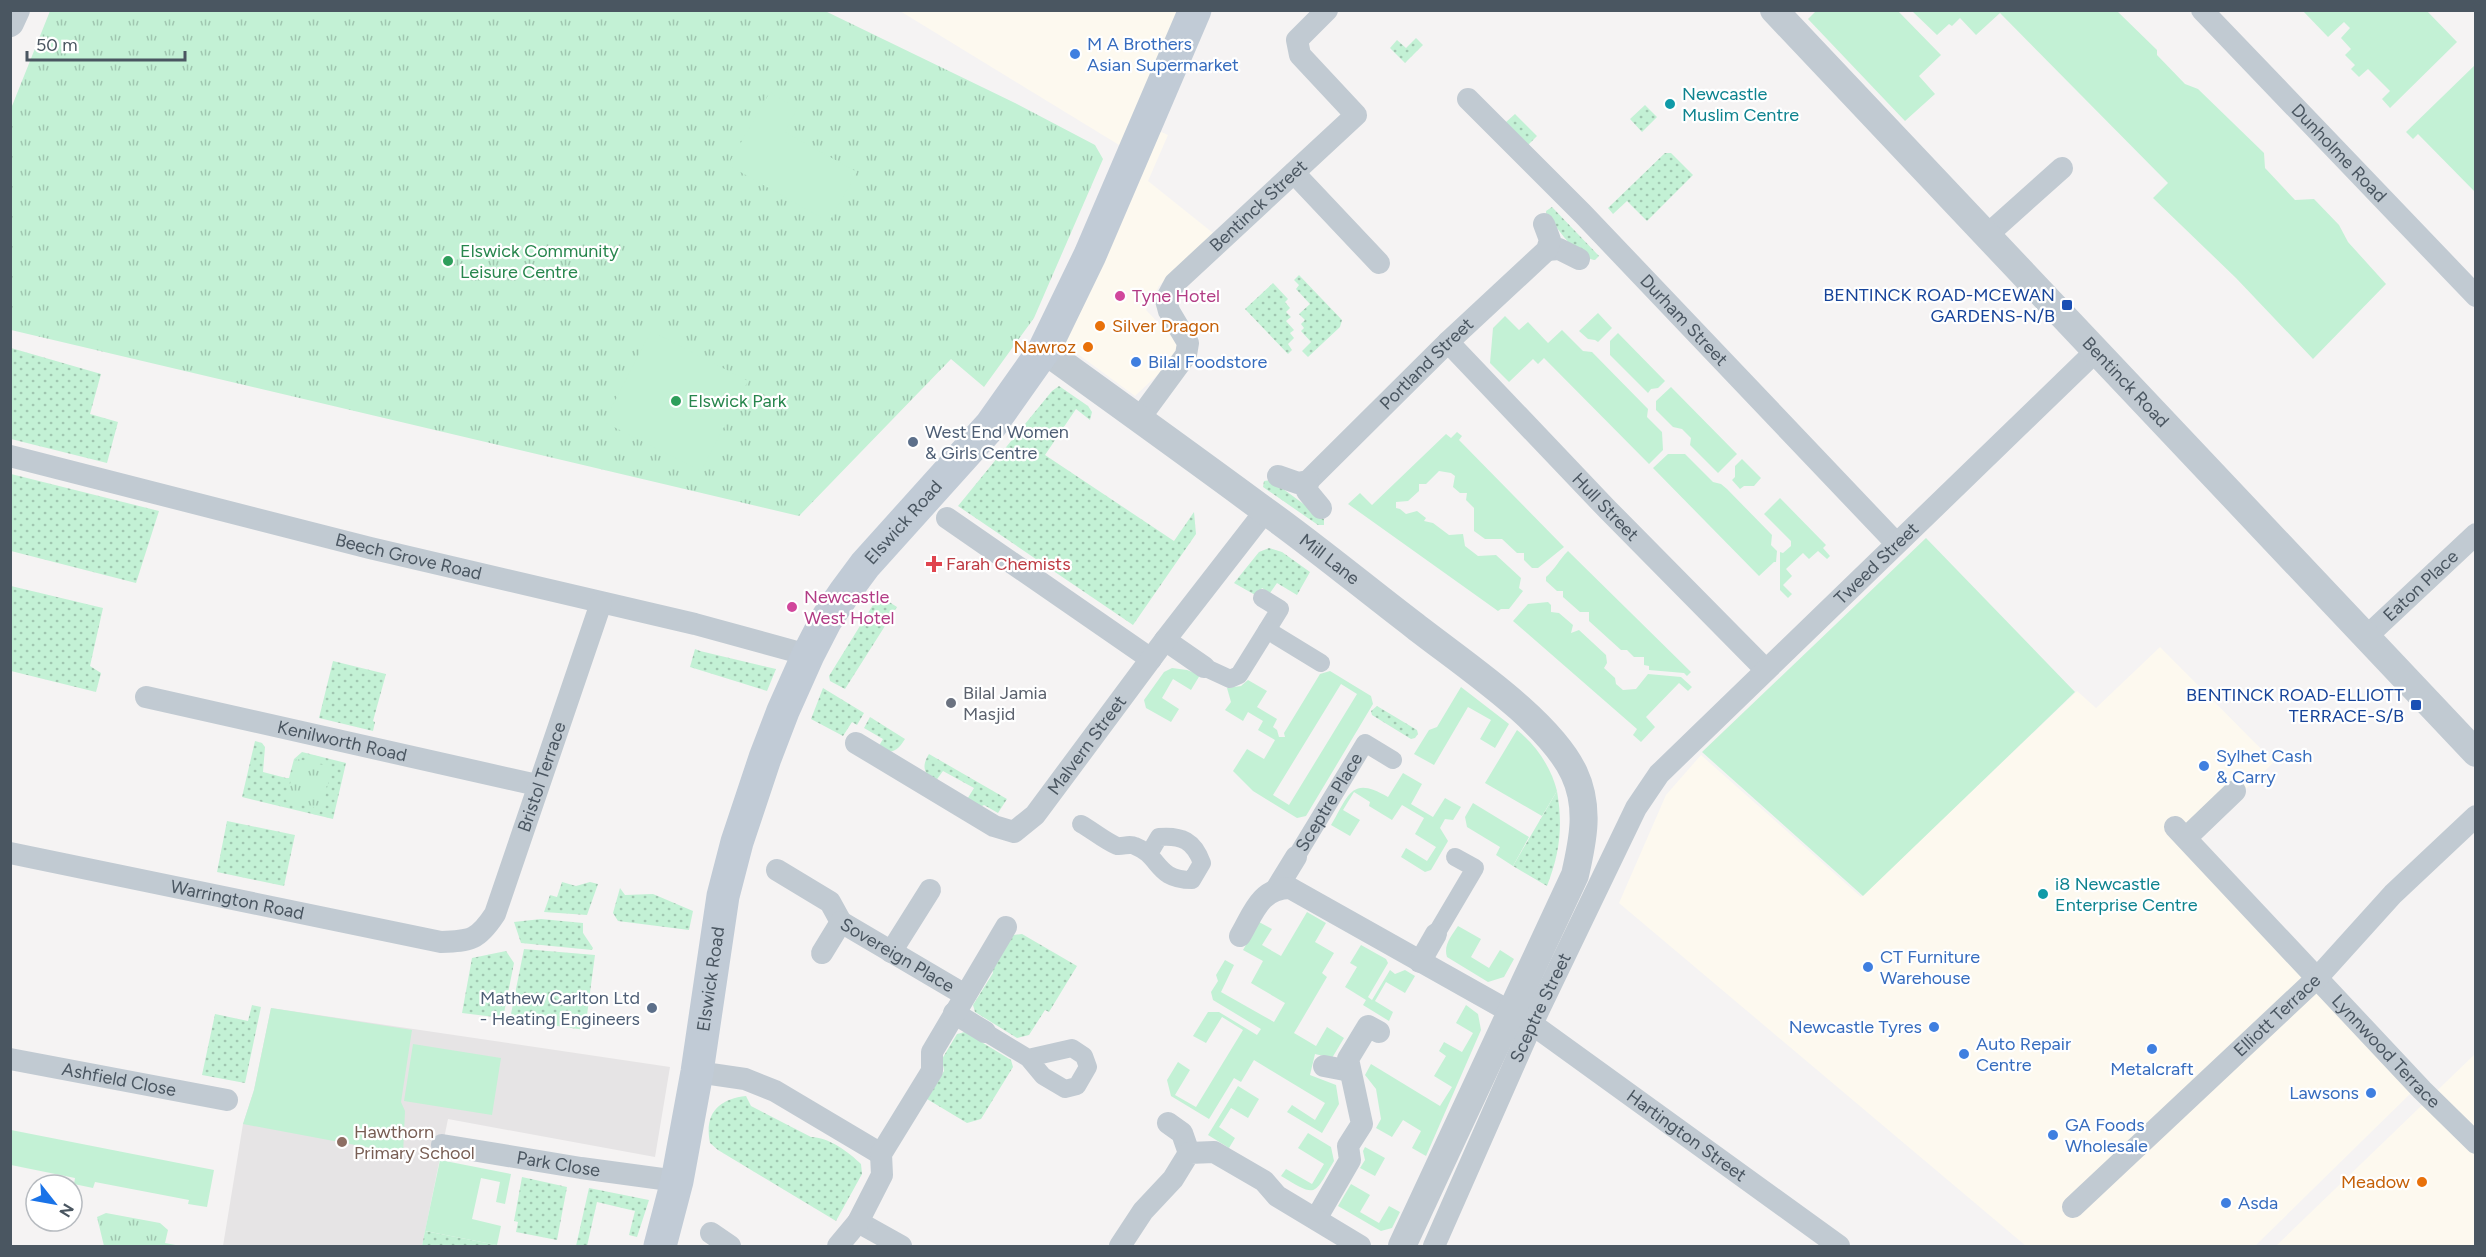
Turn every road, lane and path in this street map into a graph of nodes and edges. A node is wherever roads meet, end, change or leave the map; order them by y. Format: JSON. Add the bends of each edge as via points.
{"nodes":[{"id":1,"x":16,"y":10,"type":"edge"},
{"id":2,"x":1195,"y":10,"type":"edge"},
{"id":3,"x":1327,"y":10,"type":"edge"},
{"id":4,"x":1774,"y":10,"type":"edge"},
{"id":5,"x":2202,"y":10,"type":"edge"},
{"id":6,"x":10,"y":23,"type":"edge"},
{"id":7,"x":1468,"y":99,"type":"dead end"},
{"id":8,"x":2062,"y":168,"type":"dead end"},
{"id":9,"x":1294,"y":173,"type":"junction"},
{"id":10,"x":1544,"y":224,"type":"dead end"},
{"id":11,"x":1986,"y":236,"type":"junction"},
{"id":12,"x":1547,"y":250,"type":"junction"},
{"id":13,"x":1579,"y":259,"type":"dead end"},
{"id":14,"x":1379,"y":263,"type":"dead end"},
{"id":15,"x":2475,"y":296,"type":"edge"},
{"id":16,"x":1448,"y":342,"type":"junction"},
{"id":17,"x":1044,"y":350,"type":"junction"},
{"id":18,"x":2096,"y":351,"type":"junction"},
{"id":19,"x":1139,"y":419,"type":"junction"},
{"id":20,"x":10,"y":456,"type":"edge"},
{"id":21,"x":1278,"y":476,"type":"dead end"},
{"id":22,"x":1308,"y":481,"type":"junction"},
{"id":23,"x":1321,"y":508,"type":"dead end"},
{"id":24,"x":1266,"y":510,"type":"junction"},
{"id":25,"x":947,"y":518,"type":"dead end"},
{"id":26,"x":2475,"y":534,"type":"edge"},
{"id":27,"x":1896,"y":543,"type":"junction"},
{"id":28,"x":1262,"y":598,"type":"dead end"},
{"id":29,"x":602,"y":603,"type":"junction"},
{"id":30,"x":1267,"y":630,"type":"junction"},
{"id":31,"x":2366,"y":637,"type":"junction"},
{"id":32,"x":1164,"y":640,"type":"junction"},
{"id":33,"x":808,"y":655,"type":"junction"},
{"id":34,"x":1151,"y":659,"type":"junction"},
{"id":35,"x":1321,"y":663,"type":"dead end"},
{"id":36,"x":1204,"y":667,"type":"joint"},
{"id":37,"x":1765,"y":669,"type":"junction"},
{"id":38,"x":146,"y":697,"type":"dead end"},
{"id":39,"x":856,"y":743,"type":"dead end"},
{"id":40,"x":2475,"y":753,"type":"edge"},
{"id":41,"x":1393,"y":760,"type":"dead end"},
{"id":42,"x":1659,"y":774,"type":"joint"},
{"id":43,"x":537,"y":785,"type":"junction"},
{"id":44,"x":2235,"y":791,"type":"dead end"},
{"id":45,"x":1583,"y":800,"type":"joint"},
{"id":46,"x":2475,"y":816,"type":"edge"},
{"id":47,"x":1081,"y":824,"type":"dead end"},
{"id":48,"x":10,"y":852,"type":"edge"},
{"id":49,"x":1149,"y":854,"type":"dead end"},
{"id":50,"x":1296,"y":857,"type":"joint"},
{"id":51,"x":1455,"y":857,"type":"dead end"},
{"id":52,"x":777,"y":870,"type":"dead end"},
{"id":53,"x":1277,"y":888,"type":"junction"},
{"id":54,"x":930,"y":890,"type":"dead end"},
{"id":55,"x":841,"y":922,"type":"junction"},
{"id":56,"x":1006,"y":927,"type":"dead end"},
{"id":57,"x":1436,"y":934,"type":"joint"},
{"id":58,"x":1240,"y":936,"type":"dead end"},
{"id":59,"x":466,"y":941,"type":"joint"},
{"id":60,"x":891,"y":952,"type":"junction"},
{"id":61,"x":822,"y":953,"type":"dead end"},
{"id":62,"x":1420,"y":962,"type":"junction"},
{"id":63,"x":2318,"y":977,"type":"junction"},
{"id":64,"x":959,"y":1004,"type":"junction"},
{"id":65,"x":1522,"y":1018,"type":"junction"},
{"id":66,"x":986,"y":1032,"type":"joint"},
{"id":67,"x":1379,"y":1032,"type":"dead end"},
{"id":68,"x":1028,"y":1058,"type":"dead end"},
{"id":69,"x":10,"y":1059,"type":"edge"},
{"id":70,"x":1324,"y":1066,"type":"dead end"},
{"id":71,"x":697,"y":1071,"type":"junction"},
{"id":72,"x":1350,"y":1071,"type":"junction"},
{"id":73,"x":227,"y":1100,"type":"dead end"},
{"id":74,"x":1168,"y":1123,"type":"dead end"},
{"id":75,"x":2475,"y":1143,"type":"edge"},
{"id":76,"x":442,"y":1144,"type":"dead end"},
{"id":77,"x":1189,"y":1153,"type":"junction"},
{"id":78,"x":881,"y":1154,"type":"junction"},
{"id":79,"x":677,"y":1181,"type":"junction"},
{"id":80,"x":2073,"y":1207,"type":"dead end"},
{"id":81,"x":1316,"y":1219,"type":"junction"},
{"id":82,"x":858,"y":1222,"type":"junction"},
{"id":83,"x":711,"y":1233,"type":"dead end"},
{"id":84,"x":660,"y":1246,"type":"edge"},
{"id":85,"x":730,"y":1246,"type":"edge"},
{"id":86,"x":838,"y":1246,"type":"edge"},
{"id":87,"x":901,"y":1246,"type":"edge"},
{"id":88,"x":1120,"y":1246,"type":"edge"},
{"id":89,"x":1360,"y":1246,"type":"edge"},
{"id":90,"x":1402,"y":1246,"type":"edge"},
{"id":91,"x":1434,"y":1246,"type":"edge"},
{"id":92,"x":1839,"y":1246,"type":"edge"}],
"edges":[{"from":1,"to":6,"type":"street"},
{"from":2,"to":17,"type":"main road","name":"Elswick Road","via":[[1090,255]]},
{"from":3,"to":9,"type":"street","name":"Bentinck Street","via":[[1297,40],[1297,48],[1356,115]]},
{"from":4,"to":11,"type":"street","name":"Bentinck Road"},
{"from":5,"to":15,"type":"street","name":"Dunholme Road"},
{"from":7,"to":27,"type":"street","name":"Durham Street"},
{"from":8,"to":11,"type":"street"},
{"from":9,"to":14,"type":"street"},
{"from":9,"to":19,"type":"street","name":"Bentinck Street","via":[[1175,283],[1166,300],[1188,343],[1186,355]]},
{"from":10,"to":12,"type":"street","via":[[1550,240]]},
{"from":11,"to":18,"type":"street","name":"Bentinck Road"},
{"from":12,"to":13,"type":"street","via":[[1559,249]]},
{"from":12,"to":16,"type":"street","name":"Portland Street"},
{"from":16,"to":22,"type":"street","name":"Portland Street"},
{"from":16,"to":37,"type":"street","name":"Hull Street"},
{"from":17,"to":19,"type":"street","name":"Mill Lane"},
{"from":17,"to":33,"type":"main road","name":"Elswick Road","via":[[992,425],[844,592]]},
{"from":18,"to":27,"type":"street","name":"Tweed Street"},
{"from":18,"to":31,"type":"street","name":"Bentinck Road"},
{"from":19,"to":24,"type":"street","name":"Mill Lane"},
{"from":20,"to":29,"type":"street","name":"Beech Grove Road"},
{"from":21,"to":22,"type":"street","via":[[1298,483]]},
{"from":22,"to":23,"type":"street","via":[[1307,491]]},
{"from":24,"to":32,"type":"street","name":"Malvern Street"},
{"from":24,"to":45,"type":"street","name":"Mill Lane","via":[[1542,729],[1574,773]]},
{"from":25,"to":34,"type":"street"},
{"from":26,"to":31,"type":"street","name":"Eaton Place"},
{"from":27,"to":37,"type":"street","name":"Tweed Street"},
{"from":28,"to":30,"type":"street","via":[[1280,609]]},
{"from":29,"to":33,"type":"street","name":"Beech Grove Road"},
{"from":29,"to":43,"type":"street","name":"Bristol Terrace"},
{"from":30,"to":35,"type":"street"},
{"from":30,"to":36,"type":"street","via":[[1239,675],[1230,679]]},
{"from":31,"to":40,"type":"street","name":"Bentinck Road"},
{"from":32,"to":34,"type":"street","name":"Malvern Street"},
{"from":32,"to":36,"type":"street"},
{"from":33,"to":71,"type":"main road","name":"Elswick Road","via":[[765,758],[737,842],[723,896]]},
{"from":34,"to":39,"type":"street","name":"Malvern Street","via":[[1035,815],[1014,832],[994,826]]},
{"from":37,"to":42,"type":"street","name":"Tweed Street"},
{"from":38,"to":43,"type":"street","name":"Kenilworth Road"},
{"from":41,"to":50,"type":"street","name":"Sceptre Place","via":[[1365,743]]},
{"from":42,"to":65,"type":"street","name":"Sceptre Street","via":[[1636,808]]},
{"from":43,"to":59,"type":"street","name":"Bristol Terrace","via":[[495,914],[484,931]]},
{"from":44,"to":63,"type":"street","name":"Lynnwood Terrace","via":[[2181,832]]},
{"from":45,"to":65,"type":"street","name":"Sceptre Street","via":[[1584,836],[1575,874]]},
{"from":46,"to":63,"type":"street","name":"Elliott Terrace","via":[[2393,894]]},
{"from":47,"to":49,"type":"street","via":[[1118,846],[1133,844]]},
{"from":48,"to":59,"type":"street","name":"Warrington Road","via":[[441,942]]},
{"from":50,"to":53,"type":"street","name":"Sceptre Place"},
{"from":51,"to":57,"type":"street","via":[[1475,868]]},
{"from":52,"to":55,"type":"street","name":"Sovereign Place","via":[[830,902]]},
{"from":53,"to":58,"type":"street","name":"Sceptre Place","via":[[1264,896]]},
{"from":53,"to":62,"type":"street","via":[[1290,888]]},
{"from":54,"to":60,"type":"street"},
{"from":55,"to":60,"type":"street","name":"Sovereign Place"},
{"from":55,"to":61,"type":"street"},
{"from":56,"to":64,"type":"street","name":"Sovereign Place"},
{"from":57,"to":62,"type":"street"},
{"from":60,"to":64,"type":"street","name":"Sovereign Place"},
{"from":62,"to":65,"type":"street"},
{"from":63,"to":75,"type":"street","name":"Lynnwood Terrace"},
{"from":63,"to":80,"type":"street","name":"Elliott Terrace"},
{"from":64,"to":66,"type":"street"},
{"from":64,"to":78,"type":"street","name":"Sovereign Place","via":[[932,1052],[932,1071]]},
{"from":65,"to":90,"type":"street","name":"Sceptre Street"},
{"from":65,"to":91,"type":"street","name":"Sceptre Street"},
{"from":65,"to":92,"type":"street","name":"Hartington Street"},
{"from":66,"to":68,"type":"street"},
{"from":67,"to":72,"type":"street","via":[[1368,1026],[1348,1059]]},
{"from":69,"to":73,"type":"street","name":"Ashfield Close"},
{"from":70,"to":72,"type":"street"},
{"from":71,"to":78,"type":"street","via":[[745,1079],[766,1087]]},
{"from":71,"to":79,"type":"main road","name":"Elswick Road"},
{"from":72,"to":81,"type":"street","via":[[1362,1124],[1348,1146],[1350,1160]]},
{"from":74,"to":77,"type":"street","via":[[1182,1133]]},
{"from":76,"to":79,"type":"street","name":"Park Close"},
{"from":77,"to":81,"type":"street","via":[[1214,1152],[1264,1181],[1277,1196]]},
{"from":77,"to":88,"type":"street"},
{"from":78,"to":82,"type":"street","name":"Sovereign Place","via":[[882,1175]]},
{"from":79,"to":84,"type":"main road","name":"Elswick Road"},
{"from":81,"to":89,"type":"street"},
{"from":82,"to":86,"type":"street","name":"Sovereign Place"},
{"from":82,"to":87,"type":"street"},
{"from":83,"to":85,"type":"street"}]}
